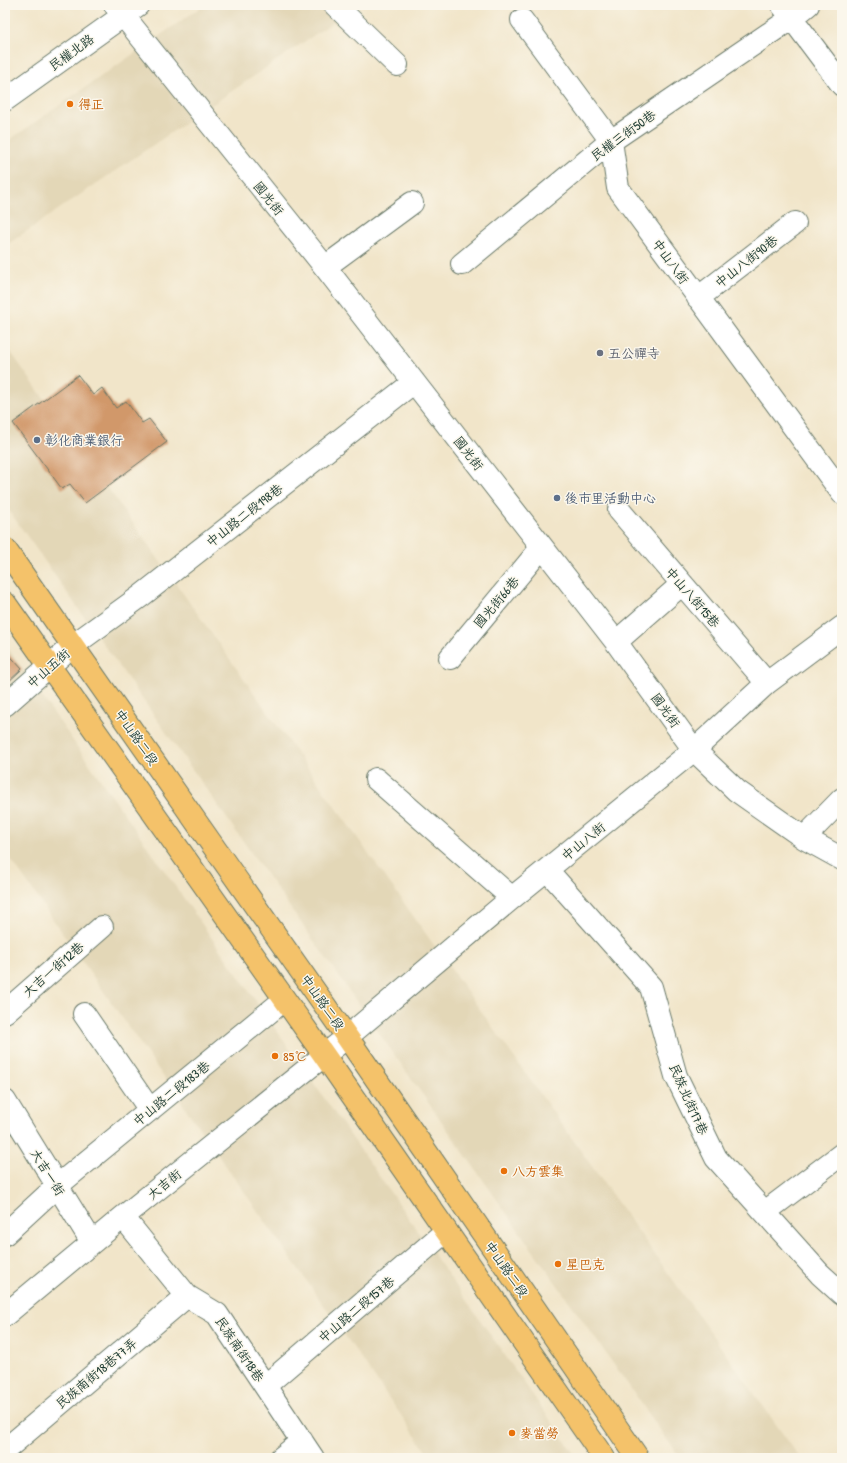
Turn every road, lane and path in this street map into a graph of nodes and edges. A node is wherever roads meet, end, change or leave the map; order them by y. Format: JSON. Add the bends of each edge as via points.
{"nodes":[{"id":1,"x":335,"y":5,"type":"edge"},
{"id":2,"x":125,"y":9,"type":"edge"},
{"id":3,"x":794,"y":9,"type":"edge"},
{"id":4,"x":522,"y":20,"type":"dead end"},
{"id":5,"x":396,"y":64,"type":"dead end"},
{"id":6,"x":842,"y":85,"type":"edge"},
{"id":7,"x":5,"y":100,"type":"edge"},
{"id":8,"x":611,"y":141,"type":"junction"},
{"id":9,"x":412,"y":203,"type":"dead end"},
{"id":10,"x":794,"y":223,"type":"dead end"},
{"id":11,"x":462,"y":264,"type":"dead end"},
{"id":12,"x":325,"y":267,"type":"junction"},
{"id":13,"x":698,"y":298,"type":"junction"},
{"id":14,"x":414,"y":382,"type":"junction"},
{"id":15,"x":842,"y":493,"type":"edge"},
{"id":16,"x":619,"y":510,"type":"dead end"},
{"id":17,"x":542,"y":547,"type":"junction"},
{"id":18,"x":5,"y":549,"type":"edge"},
{"id":19,"x":682,"y":584,"type":"junction"},
{"id":20,"x":5,"y":603,"type":"edge"},
{"id":21,"x":842,"y":627,"type":"edge"},
{"id":22,"x":616,"y":642,"type":"junction"},
{"id":23,"x":72,"y":646,"type":"junction"},
{"id":24,"x":450,"y":658,"type":"dead end"},
{"id":25,"x":49,"y":666,"type":"junction"},
{"id":26,"x":767,"y":683,"type":"junction"},
{"id":27,"x":5,"y":705,"type":"edge"},
{"id":28,"x":694,"y":750,"type":"junction"},
{"id":29,"x":376,"y":779,"type":"dead end"},
{"id":30,"x":842,"y":799,"type":"edge"},
{"id":31,"x":804,"y":838,"type":"junction"},
{"id":32,"x":842,"y":860,"type":"edge"},
{"id":33,"x":547,"y":870,"type":"junction"},
{"id":34,"x":512,"y":898,"type":"junction"},
{"id":35,"x":102,"y":927,"type":"dead end"},
{"id":36,"x":284,"y":1000,"type":"junction"},
{"id":37,"x":5,"y":1012,"type":"edge"},
{"id":38,"x":84,"y":1014,"type":"dead end"},
{"id":39,"x":347,"y":1037,"type":"junction"},
{"id":40,"x":324,"y":1056,"type":"junction"},
{"id":41,"x":5,"y":1101,"type":"edge"},
{"id":42,"x":150,"y":1110,"type":"junction"},
{"id":43,"x":842,"y":1154,"type":"edge"},
{"id":44,"x":57,"y":1186,"type":"junction"},
{"id":45,"x":765,"y":1212,"type":"junction"},
{"id":46,"x":123,"y":1217,"type":"junction"},
{"id":47,"x":446,"y":1232,"type":"junction"},
{"id":48,"x":5,"y":1234,"type":"edge"},
{"id":49,"x":92,"y":1242,"type":"junction"},
{"id":50,"x":842,"y":1294,"type":"edge"},
{"id":51,"x":187,"y":1296,"type":"junction"},
{"id":52,"x":5,"y":1315,"type":"edge"},
{"id":53,"x":265,"y":1386,"type":"junction"},
{"id":54,"x":5,"y":1450,"type":"edge"},
{"id":55,"x":307,"y":1450,"type":"edge"},
{"id":56,"x":281,"y":1458,"type":"edge"},
{"id":57,"x":604,"y":1458,"type":"edge"},
{"id":58,"x":638,"y":1458,"type":"edge"}],
"edges":[{"from":1,"to":5,"type":"street"},
{"from":2,"to":7,"type":"street","name":"民權北路"},
{"from":2,"to":12,"type":"street","name":"國光街"},
{"from":3,"to":6,"type":"street"},
{"from":3,"to":8,"type":"street","name":"民權三街50巷"},
{"from":4,"to":8,"type":"street","name":"中山八街"},
{"from":8,"to":11,"type":"street","name":"民權三街50巷"},
{"from":8,"to":13,"type":"street","name":"中山八街","via":[[618,188]]},
{"from":9,"to":12,"type":"street"},
{"from":10,"to":13,"type":"street","name":"中山八街90巷"},
{"from":12,"to":14,"type":"street","name":"國光街"},
{"from":13,"to":15,"type":"street","name":"中山八街"},
{"from":14,"to":17,"type":"street","name":"國光街"},
{"from":14,"to":23,"type":"street","name":"中山路二段198巷","via":[[141,596]]},
{"from":16,"to":19,"type":"street","name":"中山八街15巷"},
{"from":17,"to":22,"type":"street","name":"國光街"},
{"from":17,"to":24,"type":"street","name":"國光街66巷"},
{"from":18,"to":23,"type":"main road","name":"中山路二段"},
{"from":19,"to":22,"type":"street"},
{"from":19,"to":26,"type":"street","name":"中山八街15巷"},
{"from":20,"to":25,"type":"main road"},
{"from":21,"to":26,"type":"street","name":"中山八街"},
{"from":22,"to":28,"type":"street","name":"國光街"},
{"from":23,"to":25,"type":"street","name":"中山五街"},
{"from":23,"to":39,"type":"main road","name":"中山路二段"},
{"from":25,"to":27,"type":"street","name":"中山五街"},
{"from":25,"to":36,"type":"main road"},
{"from":26,"to":28,"type":"street","name":"中山八街"},
{"from":28,"to":31,"type":"street","name":"國光街","via":[[736,791]]},
{"from":28,"to":33,"type":"street","name":"中山八街"},
{"from":29,"to":34,"type":"street"},
{"from":30,"to":31,"type":"street"},
{"from":31,"to":32,"type":"street","name":"國光街"},
{"from":33,"to":34,"type":"street","name":"中山八街"},
{"from":33,"to":45,"type":"street","name":"民族北街17巷","via":[[652,988],[676,1076],[716,1158]]},
{"from":34,"to":39,"type":"street","name":"中山八街"},
{"from":35,"to":37,"type":"street","name":"大吉一街12巷"},
{"from":36,"to":40,"type":"main road"},
{"from":36,"to":42,"type":"street","name":"中山路二段183巷"},
{"from":38,"to":42,"type":"street"},
{"from":39,"to":40,"type":"street","name":"中山八街"},
{"from":39,"to":58,"type":"main road","name":"中山路二段"},
{"from":40,"to":46,"type":"street","name":"大吉街"},
{"from":40,"to":47,"type":"main road"},
{"from":41,"to":44,"type":"street","name":"大吉一街"},
{"from":42,"to":44,"type":"street","name":"中山路二段183巷"},
{"from":43,"to":45,"type":"street"},
{"from":44,"to":48,"type":"street","name":"中山路二段183巷"},
{"from":44,"to":49,"type":"street","name":"大吉一街"},
{"from":45,"to":50,"type":"street","name":"民族北街17巷","via":[[820,1274]]},
{"from":46,"to":49,"type":"street","name":"大吉街"},
{"from":46,"to":51,"type":"street","name":"民族南街18巷"},
{"from":47,"to":53,"type":"street","name":"中山路二段157巷"},
{"from":47,"to":57,"type":"main road"},
{"from":49,"to":52,"type":"street","name":"大吉街"},
{"from":51,"to":53,"type":"street","name":"民族南街18巷","via":[[217,1314]]},
{"from":51,"to":54,"type":"street","name":"民族南街18巷77弄"},
{"from":53,"to":55,"type":"street","name":"民族南街18巷"},
{"from":55,"to":56,"type":"street"}]}
